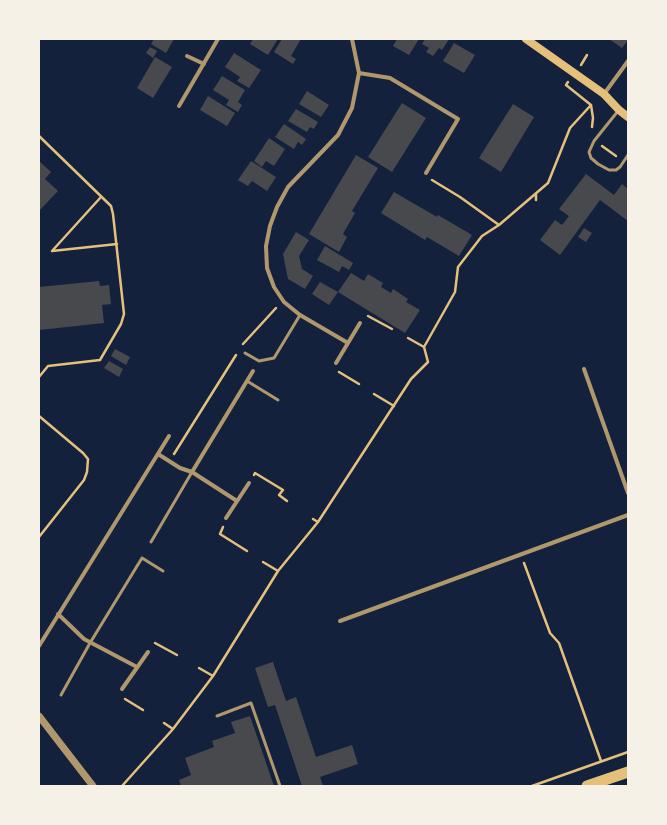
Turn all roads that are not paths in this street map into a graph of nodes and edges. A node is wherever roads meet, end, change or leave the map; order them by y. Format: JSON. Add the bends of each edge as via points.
{"nodes":[{"id":1,"x":218,"y":39,"type":"edge"},
{"id":2,"x":352,"y":39,"type":"edge"},
{"id":3,"x":526,"y":39,"type":"edge"},
{"id":4,"x":187,"y":56,"type":"dead end"},
{"id":5,"x":628,"y":61,"type":"edge"},
{"id":6,"x":204,"y":64,"type":"junction"},
{"id":7,"x":359,"y":73,"type":"junction"},
{"id":8,"x":604,"y":94,"type":"junction"},
{"id":9,"x":179,"y":106,"type":"dead end"},
{"id":10,"x":619,"y":110,"type":"junction"},
{"id":11,"x":628,"y":117,"type":"edge"},
{"id":12,"x":628,"y":155,"type":"edge"},
{"id":13,"x":426,"y":173,"type":"road end"},
{"id":14,"x":300,"y":314,"type":"junction"},
{"id":15,"x":360,"y":323,"type":"road end"},
{"id":16,"x":348,"y":343,"type":"junction"},
{"id":17,"x":246,"y":353,"type":"dead end"},
{"id":18,"x":336,"y":363,"type":"road end"},
{"id":19,"x":584,"y":369,"type":"dead end"},
{"id":20,"x":253,"y":371,"type":"dead end"},
{"id":21,"x":247,"y":381,"type":"junction"},
{"id":22,"x":278,"y":400,"type":"dead end"},
{"id":23,"x":169,"y":436,"type":"dead end"},
{"id":24,"x":158,"y":454,"type":"junction"},
{"id":25,"x":192,"y":472,"type":"junction"},
{"id":26,"x":249,"y":484,"type":"road end"},
{"id":27,"x":628,"y":493,"type":"edge"},
{"id":28,"x":237,"y":501,"type":"junction"},
{"id":29,"x":628,"y":515,"type":"edge"},
{"id":30,"x":226,"y":518,"type":"road end"},
{"id":31,"x":151,"y":542,"type":"dead end"},
{"id":32,"x":163,"y":571,"type":"dead end"},
{"id":33,"x":58,"y":614,"type":"junction"},
{"id":34,"x":340,"y":621,"type":"dead end"},
{"id":35,"x":90,"y":643,"type":"junction"},
{"id":36,"x":39,"y":646,"type":"edge"},
{"id":37,"x":148,"y":652,"type":"road end"},
{"id":38,"x":137,"y":667,"type":"junction"},
{"id":39,"x":122,"y":689,"type":"road end"},
{"id":40,"x":61,"y":695,"type":"dead end"},
{"id":41,"x":39,"y":716,"type":"edge"},
{"id":42,"x":217,"y":716,"type":"dead end"},
{"id":43,"x":628,"y":772,"type":"edge"},
{"id":44,"x":93,"y":786,"type":"edge"},
{"id":45,"x":280,"y":786,"type":"edge"},
{"id":46,"x":587,"y":786,"type":"edge"}],
"edges":[{"from":1,"to":6,"type":"street"},
{"from":2,"to":7,"type":"street"},
{"from":3,"to":8,"type":"main road"},
{"from":4,"to":6,"type":"street"},
{"from":5,"to":8,"type":"street"},
{"from":6,"to":9,"type":"street"},
{"from":7,"to":13,"type":"street","via":[[390,78],[458,119]]},
{"from":7,"to":14,"type":"street","via":[[352,108],[338,135],[288,187],[270,226],[266,246],[267,268],[274,287],[284,302]]},
{"from":8,"to":10,"type":"main road"},
{"from":10,"to":11,"type":"main road"},
{"from":10,"to":12,"type":"lane","via":[[594,141],[589,152],[591,158],[609,170],[620,167]]},
{"from":14,"to":16,"type":"street"},
{"from":14,"to":17,"type":"lane","via":[[274,358],[259,361]]},
{"from":15,"to":16,"type":"street"},
{"from":16,"to":18,"type":"street"},
{"from":19,"to":27,"type":"street"},
{"from":20,"to":21,"type":"street"},
{"from":21,"to":22,"type":"lane"},
{"from":21,"to":25,"type":"street"},
{"from":23,"to":24,"type":"street"},
{"from":24,"to":25,"type":"street"},
{"from":24,"to":33,"type":"street"},
{"from":25,"to":28,"type":"street"},
{"from":25,"to":31,"type":"lane"},
{"from":26,"to":28,"type":"street"},
{"from":28,"to":30,"type":"street"},
{"from":29,"to":34,"type":"street"},
{"from":32,"to":35,"type":"lane","via":[[142,558]]},
{"from":33,"to":35,"type":"street"},
{"from":33,"to":36,"type":"street"},
{"from":35,"to":38,"type":"street"},
{"from":35,"to":40,"type":"lane"},
{"from":37,"to":38,"type":"street"},
{"from":38,"to":39,"type":"street"},
{"from":41,"to":44,"type":"street"},
{"from":42,"to":45,"type":"lane","via":[[251,703]]},
{"from":43,"to":46,"type":"highway"}]}
